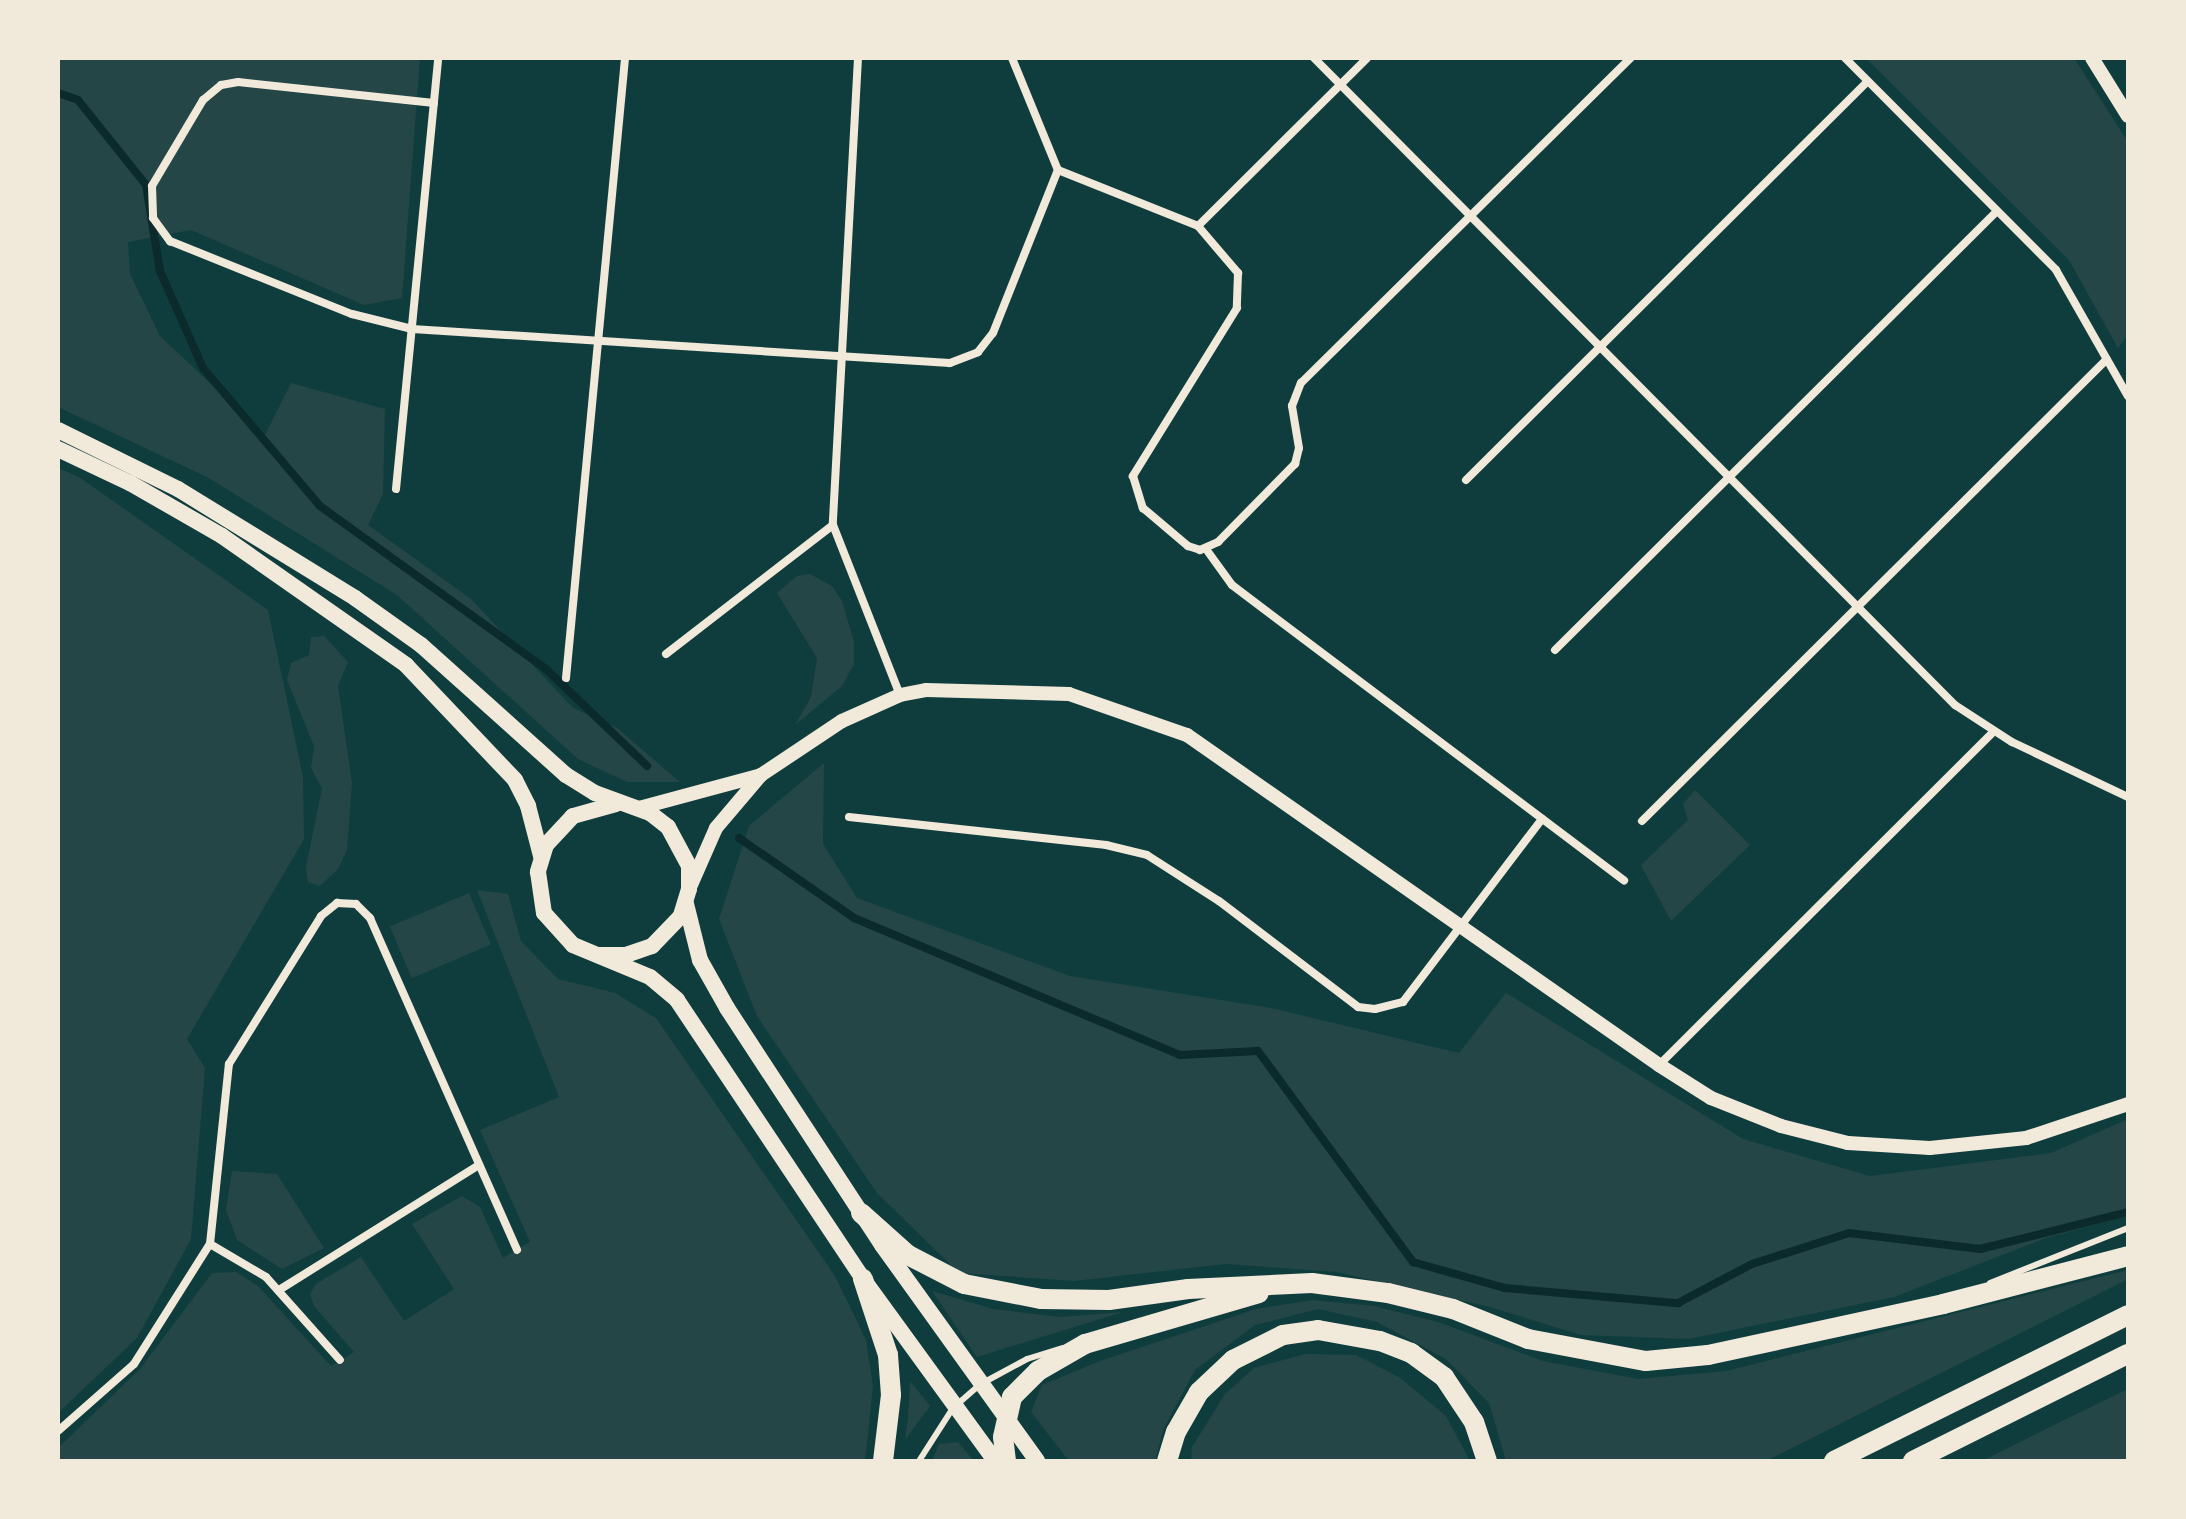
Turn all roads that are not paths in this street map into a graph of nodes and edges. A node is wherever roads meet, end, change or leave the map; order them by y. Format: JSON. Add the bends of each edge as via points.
{"nodes":[{"id":1,"x":438,"y":58,"type":"edge"},
{"id":2,"x":625,"y":58,"type":"edge"},
{"id":3,"x":858,"y":58,"type":"edge"},
{"id":4,"x":1012,"y":58,"type":"edge"},
{"id":5,"x":1314,"y":58,"type":"edge"},
{"id":6,"x":1367,"y":58,"type":"edge"},
{"id":7,"x":1631,"y":58,"type":"edge"},
{"id":8,"x":1845,"y":58,"type":"edge"},
{"id":9,"x":2092,"y":58,"type":"edge"},
{"id":10,"x":1868,"y":81,"type":"junction"},
{"id":11,"x":1340,"y":85,"type":"junction"},
{"id":12,"x":434,"y":103,"type":"junction"},
{"id":13,"x":2128,"y":116,"type":"edge"},
{"id":14,"x":1058,"y":170,"type":"junction"},
{"id":15,"x":1997,"y":211,"type":"junction"},
{"id":16,"x":1471,"y":217,"type":"junction"},
{"id":17,"x":1198,"y":226,"type":"junction"},
{"id":18,"x":412,"y":329,"type":"junction"},
{"id":19,"x":599,"y":341,"type":"junction"},
{"id":20,"x":1599,"y":348,"type":"junction"},
{"id":21,"x":841,"y":358,"type":"junction"},
{"id":22,"x":2107,"y":359,"type":"junction"},
{"id":23,"x":2128,"y":396,"type":"edge"},
{"id":24,"x":58,"y":430,"type":"edge"},
{"id":25,"x":58,"y":449,"type":"edge"},
{"id":26,"x":1728,"y":478,"type":"junction"},
{"id":27,"x":1466,"y":480,"type":"dead end"},
{"id":28,"x":396,"y":489,"type":"dead end"},
{"id":29,"x":833,"y":525,"type":"junction"},
{"id":30,"x":1206,"y":549,"type":"junction"},
{"id":31,"x":1857,"y":608,"type":"junction"},
{"id":32,"x":1555,"y":650,"type":"dead end"},
{"id":33,"x":666,"y":654,"type":"dead end"},
{"id":34,"x":566,"y":678,"type":"dead end"},
{"id":35,"x":900,"y":695,"type":"junction"},
{"id":36,"x":1994,"y":731,"type":"junction"},
{"id":37,"x":761,"y":775,"type":"junction"},
{"id":38,"x":2128,"y":797,"type":"edge"},
{"id":39,"x":632,"y":807,"type":"junction"},
{"id":40,"x":849,"y":817,"type":"dead end"},
{"id":41,"x":1542,"y":819,"type":"junction"},
{"id":42,"x":1642,"y":821,"type":"dead end"},
{"id":43,"x":541,"y":858,"type":"junction"},
{"id":44,"x":1624,"y":880,"type":"dead end"},
{"id":45,"x":688,"y":896,"type":"junction"},
{"id":46,"x":1462,"y":926,"type":"junction"},
{"id":47,"x":599,"y":955,"type":"junction"},
{"id":48,"x":1659,"y":1065,"type":"junction"},
{"id":49,"x":2128,"y":1104,"type":"edge"},
{"id":50,"x":479,"y":1165,"type":"junction"},
{"id":51,"x":861,"y":1213,"type":"junction"},
{"id":52,"x":2128,"y":1228,"type":"edge"},
{"id":53,"x":210,"y":1244,"type":"junction"},
{"id":54,"x":517,"y":1250,"type":"dead end"},
{"id":55,"x":2128,"y":1256,"type":"edge"},
{"id":56,"x":863,"y":1279,"type":"junction"},
{"id":57,"x":1289,"y":1284,"type":"junction"},
{"id":58,"x":279,"y":1290,"type":"junction"},
{"id":59,"x":1943,"y":1304,"type":"junction"},
{"id":60,"x":2128,"y":1315,"type":"edge"},
{"id":61,"x":1085,"y":1344,"type":"junction"},
{"id":62,"x":2128,"y":1354,"type":"edge"},
{"id":63,"x":340,"y":1360,"type":"dead end"},
{"id":64,"x":979,"y":1385,"type":"junction"},
{"id":65,"x":953,"y":1408,"type":"junction"},
{"id":66,"x":1005,"y":1421,"type":"junction"},
{"id":67,"x":58,"y":1431,"type":"edge"},
{"id":68,"x":883,"y":1461,"type":"edge"},
{"id":69,"x":919,"y":1461,"type":"edge"},
{"id":70,"x":995,"y":1461,"type":"edge"},
{"id":71,"x":1006,"y":1461,"type":"edge"},
{"id":72,"x":1037,"y":1461,"type":"edge"},
{"id":73,"x":1167,"y":1461,"type":"edge"},
{"id":74,"x":1487,"y":1461,"type":"edge"},
{"id":75,"x":1834,"y":1461,"type":"edge"},
{"id":76,"x":1913,"y":1461,"type":"edge"}],
"edges":[{"from":1,"to":12,"type":"street"},
{"from":2,"to":19,"type":"street"},
{"from":3,"to":21,"type":"street"},
{"from":4,"to":14,"type":"street"},
{"from":5,"to":11,"type":"street"},
{"from":6,"to":11,"type":"street"},
{"from":7,"to":16,"type":"street"},
{"from":8,"to":10,"type":"street"},
{"from":9,"to":13,"type":"street"},
{"from":10,"to":15,"type":"street"},
{"from":10,"to":20,"type":"street"},
{"from":11,"to":16,"type":"street"},
{"from":11,"to":17,"type":"street"},
{"from":12,"to":18,"type":"street"},
{"from":12,"to":18,"type":"street","via":[[229,82],[203,100],[150,195],[153,218],[170,241],[352,314]]},
{"from":14,"to":17,"type":"street"},
{"from":14,"to":21,"type":"street","via":[[993,333],[978,352],[950,363]]},
{"from":15,"to":22,"type":"street","via":[[2056,270]]},
{"from":15,"to":26,"type":"street"},
{"from":16,"to":20,"type":"street"},
{"from":16,"to":30,"type":"street","via":[[1301,383],[1292,406],[1299,448],[1295,464]]},
{"from":17,"to":30,"type":"street","via":[[1238,273],[1241,297],[1140,458],[1133,486],[1143,508],[1182,542]]},
{"from":18,"to":19,"type":"street"},
{"from":18,"to":28,"type":"street"},
{"from":19,"to":21,"type":"street"},
{"from":19,"to":34,"type":"street"},
{"from":20,"to":26,"type":"street"},
{"from":20,"to":27,"type":"street"},
{"from":21,"to":29,"type":"street"},
{"from":22,"to":23,"type":"street"},
{"from":22,"to":31,"type":"street"},
{"from":24,"to":39,"type":"main road","via":[[178,489],[355,598],[421,645],[566,775]]},
{"from":25,"to":43,"type":"main road","via":[[222,536],[406,665],[515,780],[531,815]]},
{"from":26,"to":31,"type":"street"},
{"from":26,"to":32,"type":"street"},
{"from":29,"to":33,"type":"street"},
{"from":29,"to":35,"type":"street"},
{"from":30,"to":41,"type":"street","via":[[1232,585]]},
{"from":31,"to":36,"type":"street","via":[[1955,705]]},
{"from":31,"to":42,"type":"street"},
{"from":35,"to":37,"type":"street","via":[[842,721]]},
{"from":35,"to":46,"type":"street","via":[[926,690],[1069,694],[1187,735]]},
{"from":36,"to":38,"type":"street"},
{"from":36,"to":48,"type":"street"},
{"from":37,"to":39,"type":"street"},
{"from":37,"to":45,"type":"street","via":[[716,828]]},
{"from":39,"to":43,"type":"main road","via":[[599,806],[573,816],[553,834]]},
{"from":39,"to":45,"type":"main road","via":[[659,819],[681,845]]},
{"from":40,"to":46,"type":"street","via":[[1106,845],[1147,855],[1200,887],[1358,1007],[1389,1008],[1403,1002]]},
{"from":41,"to":44,"type":"street"},
{"from":41,"to":46,"type":"street"},
{"from":43,"to":47,"type":"main road","via":[[537,886],[544,913],[561,936]]},
{"from":45,"to":47,"type":"main road","via":[[673,928],[652,946],[626,955]]},
{"from":45,"to":51,"type":"main road","via":[[705,973]]},
{"from":46,"to":48,"type":"street"},
{"from":47,"to":56,"type":"main road","via":[[650,977],[677,1000]]},
{"from":48,"to":49,"type":"street","via":[[1711,1098],[1781,1126],[1848,1143],[1930,1148],[2026,1138]]},
{"from":50,"to":53,"type":"street","via":[[370,918],[347,902],[321,916],[229,1064]]},
{"from":50,"to":54,"type":"street"},
{"from":50,"to":58,"type":"street"},
{"from":51,"to":57,"type":"highway","via":[[908,1255],[964,1284],[1041,1299],[1109,1300]]},
{"from":51,"to":64,"type":"main road"},
{"from":52,"to":59,"type":"lane"},
{"from":53,"to":58,"type":"street","via":[[250,1265]]},
{"from":53,"to":67,"type":"street","via":[[134,1364]]},
{"from":55,"to":59,"type":"highway"},
{"from":56,"to":65,"type":"main road"},
{"from":56,"to":68,"type":"highway","via":[[888,1355],[891,1395]]},
{"from":57,"to":59,"type":"highway","via":[[1388,1293],[1453,1309],[1528,1339],[1646,1361],[1708,1355]]},
{"from":57,"to":61,"type":"highway"},
{"from":58,"to":63,"type":"street"},
{"from":60,"to":75,"type":"highway"},
{"from":61,"to":64,"type":"lane","via":[[1027,1359]]},
{"from":61,"to":66,"type":"highway","via":[[1027,1378],[1012,1397]]},
{"from":62,"to":76,"type":"highway"},
{"from":64,"to":65,"type":"lane"},
{"from":64,"to":66,"type":"main road"},
{"from":65,"to":69,"type":"lane"},
{"from":65,"to":70,"type":"main road"},
{"from":66,"to":71,"type":"highway"},
{"from":66,"to":72,"type":"main road"},
{"from":73,"to":74,"type":"highway","via":[[1176,1432],[1199,1392],[1233,1360],[1283,1335],[1318,1330],[1380,1341],[1411,1353],[1444,1377],[1474,1422]]}]}
